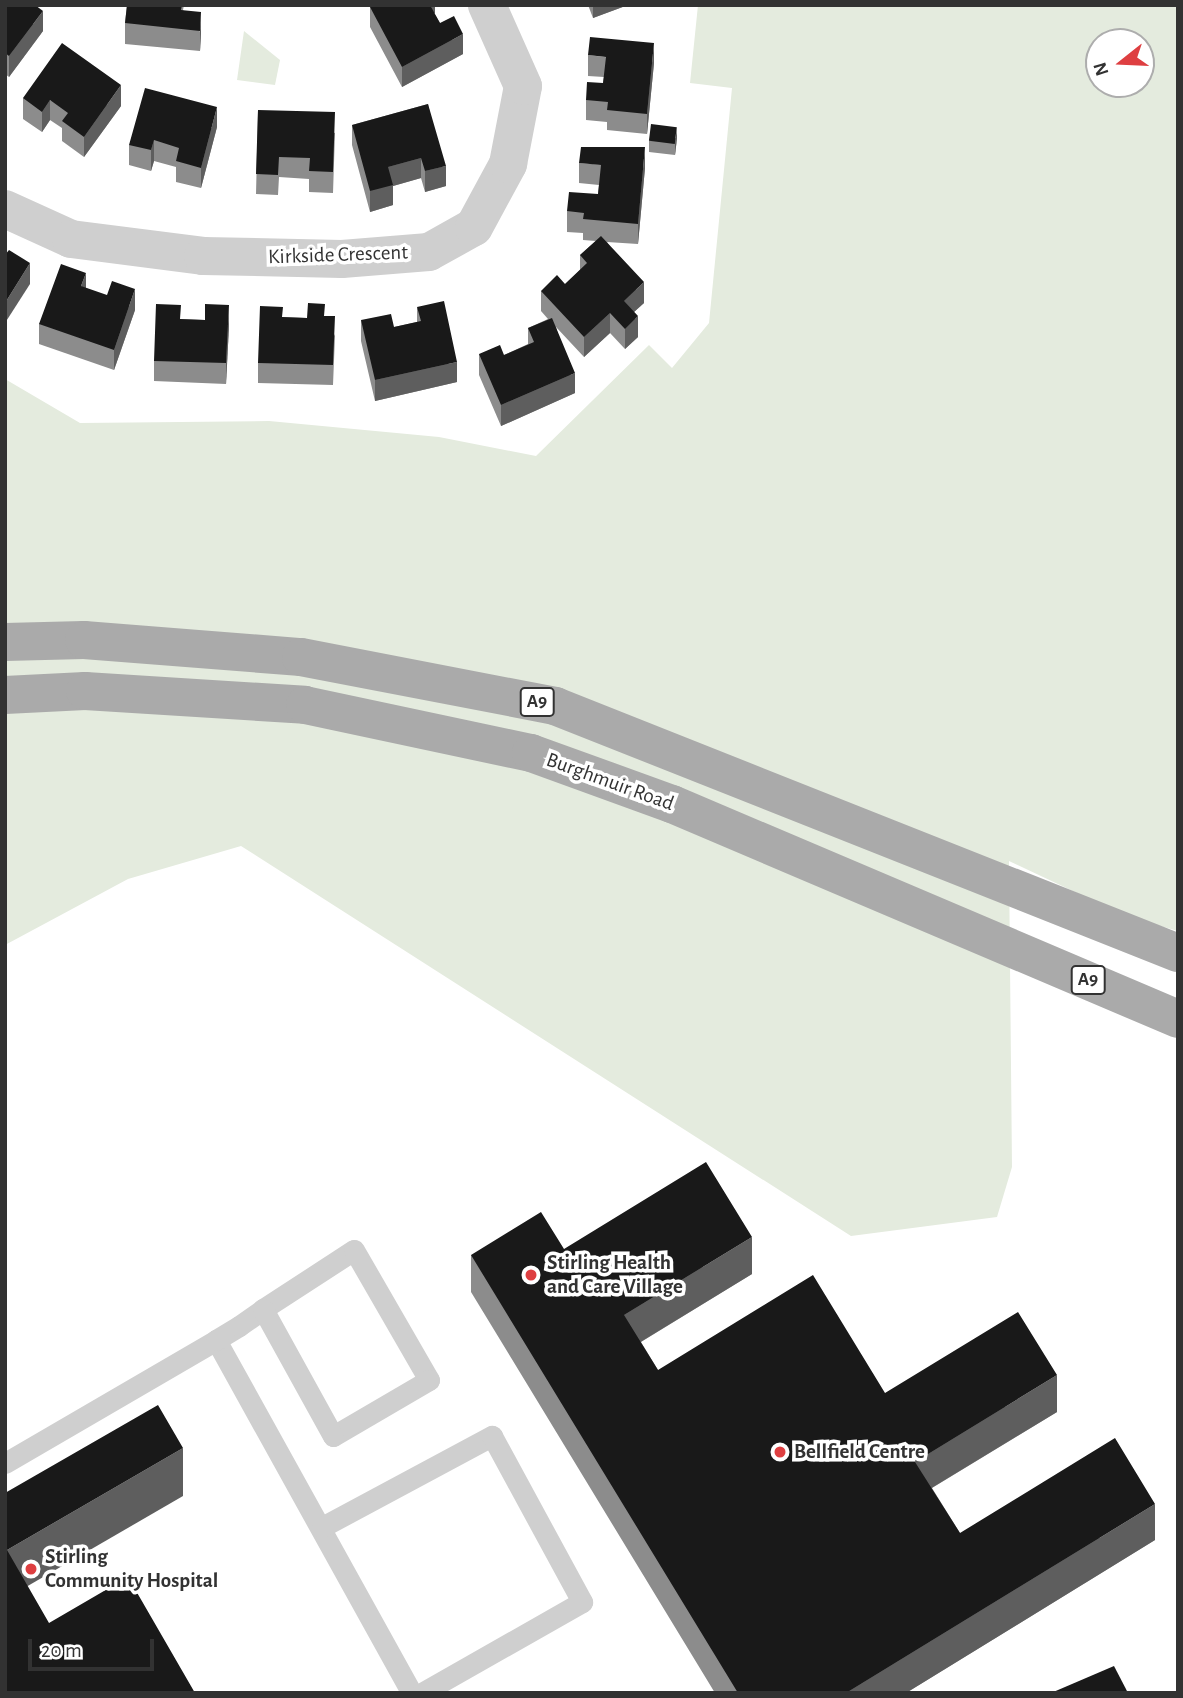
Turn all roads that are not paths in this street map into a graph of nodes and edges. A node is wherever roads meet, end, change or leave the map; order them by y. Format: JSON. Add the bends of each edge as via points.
{"nodes":[{"id":1,"x":487,"y":5,"type":"edge"},
{"id":2,"x":5,"y":209,"type":"edge"},
{"id":3,"x":5,"y":642,"type":"edge"},
{"id":4,"x":5,"y":695,"type":"edge"},
{"id":5,"x":1178,"y":953,"type":"edge"},
{"id":6,"x":1178,"y":1019,"type":"edge"},
{"id":7,"x":263,"y":1309,"type":"junction"},
{"id":8,"x":216,"y":1340,"type":"junction"},
{"id":9,"x":5,"y":1463,"type":"edge"},
{"id":10,"x":322,"y":1527,"type":"junction"},
{"id":11,"x":412,"y":1693,"type":"edge"},
{"id":12,"x":422,"y":1693,"type":"edge"}],
"edges":[{"from":1,"to":2,"type":"street","name":"Kirkside Crescent","via":[[523,86],[508,163],[474,227],[429,251],[342,259],[203,256],[71,239]]},
{"from":3,"to":5,"type":"main road","number":"A9","via":[[84,640],[301,657],[555,706]]},
{"from":4,"to":6,"type":"main road","name":"Burghmuir Road","number":"A9","via":[[85,691],[305,705],[531,753],[672,804]]},
{"from":7,"to":7,"type":"lane","via":[[354,1250],[429,1380],[333,1436]]},
{"from":7,"to":8,"type":"lane"},
{"from":8,"to":9,"type":"lane"},
{"from":8,"to":10,"type":"lane"},
{"from":10,"to":11,"type":"lane"},
{"from":10,"to":12,"type":"lane","via":[[492,1436],[582,1602]]}]}
